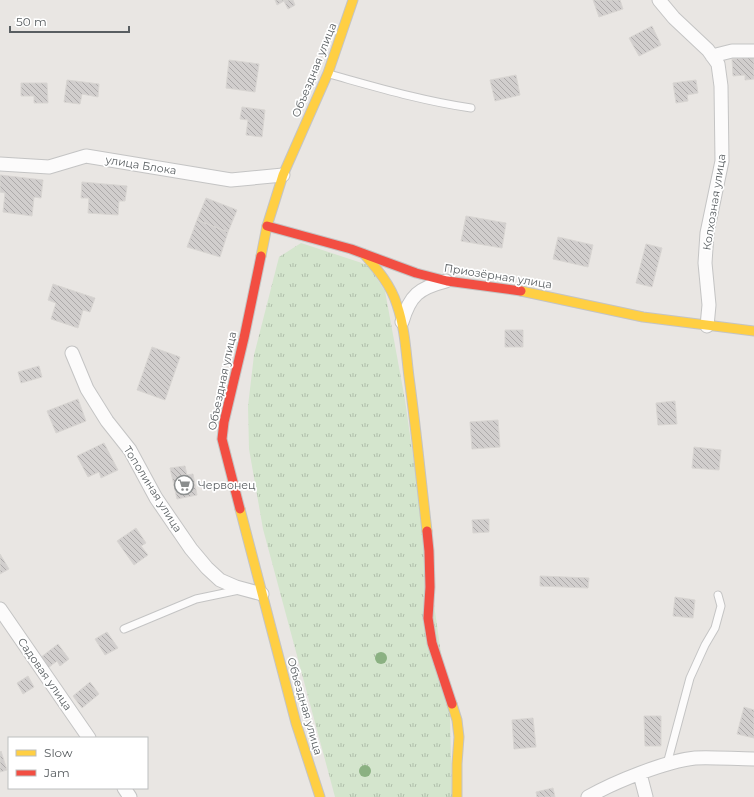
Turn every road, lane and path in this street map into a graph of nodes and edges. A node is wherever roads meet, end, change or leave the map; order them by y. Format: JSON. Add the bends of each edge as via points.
{"nodes":[{"id":1,"x":353,"y":0,"type":"edge"},
{"id":2,"x":659,"y":0,"type":"edge"},
{"id":3,"x":754,"y":51,"type":"edge"},
{"id":4,"x":712,"y":56,"type":"junction"},
{"id":5,"x":328,"y":73,"type":"junction"},
{"id":6,"x":471,"y":108,"type":"dead end"},
{"id":7,"x":0,"y":164,"type":"edge"},
{"id":8,"x":282,"y":175,"type":"junction"},
{"id":9,"x":268,"y":226,"type":"junction"},
{"id":10,"x":364,"y":254,"type":"junction"},
{"id":11,"x":447,"y":281,"type":"junction"},
{"id":12,"x":402,"y":324,"type":"junction"},
{"id":13,"x":707,"y":326,"type":"junction"},
{"id":14,"x":754,"y":331,"type":"edge"},
{"id":15,"x":72,"y":353,"type":"dead end"},
{"id":16,"x":245,"y":589,"type":"junction"},
{"id":17,"x":262,"y":594,"type":"junction"},
{"id":18,"x":718,"y":595,"type":"dead end"},
{"id":19,"x":0,"y":609,"type":"edge"},
{"id":20,"x":124,"y":629,"type":"dead end"},
{"id":21,"x":88,"y":737,"type":"edge"},
{"id":22,"x":754,"y":759,"type":"edge"},
{"id":23,"x":668,"y":764,"type":"junction"},
{"id":24,"x":640,"y":774,"type":"junction"},
{"id":25,"x":320,"y":797,"type":"edge"},
{"id":26,"x":457,"y":797,"type":"edge"},
{"id":27,"x":588,"y":797,"type":"edge"},
{"id":28,"x":646,"y":797,"type":"edge"}],
"edges":[{"from":1,"to":5,"type":"street","name":"Объездная улица"},
{"from":2,"to":4,"type":"street","name":"Колхозная улица"},
{"from":3,"to":4,"type":"street","via":[[732,51]]},
{"from":4,"to":13,"type":"street","name":"Колхозная улица","via":[[718,64],[721,86],[722,161],[707,233]]},
{"from":5,"to":6,"type":"lane","via":[[416,98]]},
{"from":5,"to":8,"type":"street","name":"Объездная улица"},
{"from":7,"to":8,"type":"street","name":"улица Блока","via":[[49,167],[86,156],[231,180]]},
{"from":8,"to":9,"type":"street","name":"Объездная улица"},
{"from":9,"to":10,"type":"street","name":"Приозёрная улица"},
{"from":9,"to":17,"type":"street","name":"Объездная улица","via":[[222,439]]},
{"from":10,"to":11,"type":"street","name":"Приозёрная улица"},
{"from":10,"to":12,"type":"street","via":[[390,289]]},
{"from":11,"to":12,"type":"street","via":[[430,285],[420,291],[409,304]]},
{"from":11,"to":13,"type":"street","name":"Приозёрная улица","via":[[519,290],[643,317]]},
{"from":12,"to":26,"type":"street","via":[[428,552],[428,618],[432,643],[457,720],[459,737]]},
{"from":13,"to":14,"type":"street","name":"Приозёрная улица"},
{"from":15,"to":16,"type":"street","name":"Тополиная улица","via":[[87,389],[107,421],[130,450],[156,498],[191,549],[220,580]]},
{"from":16,"to":17,"type":"street","name":"Тополиная улица"},
{"from":16,"to":20,"type":"lane","via":[[196,599]]},
{"from":17,"to":25,"type":"street","name":"Объездная улица","via":[[296,723]]},
{"from":18,"to":23,"type":"lane","via":[[721,606],[715,628],[690,678]]},
{"from":19,"to":21,"type":"street","name":"Садовая улица"},
{"from":22,"to":23,"type":"street","via":[[695,758]]},
{"from":23,"to":24,"type":"street"},
{"from":24,"to":27,"type":"street"},
{"from":24,"to":28,"type":"street"}]}
